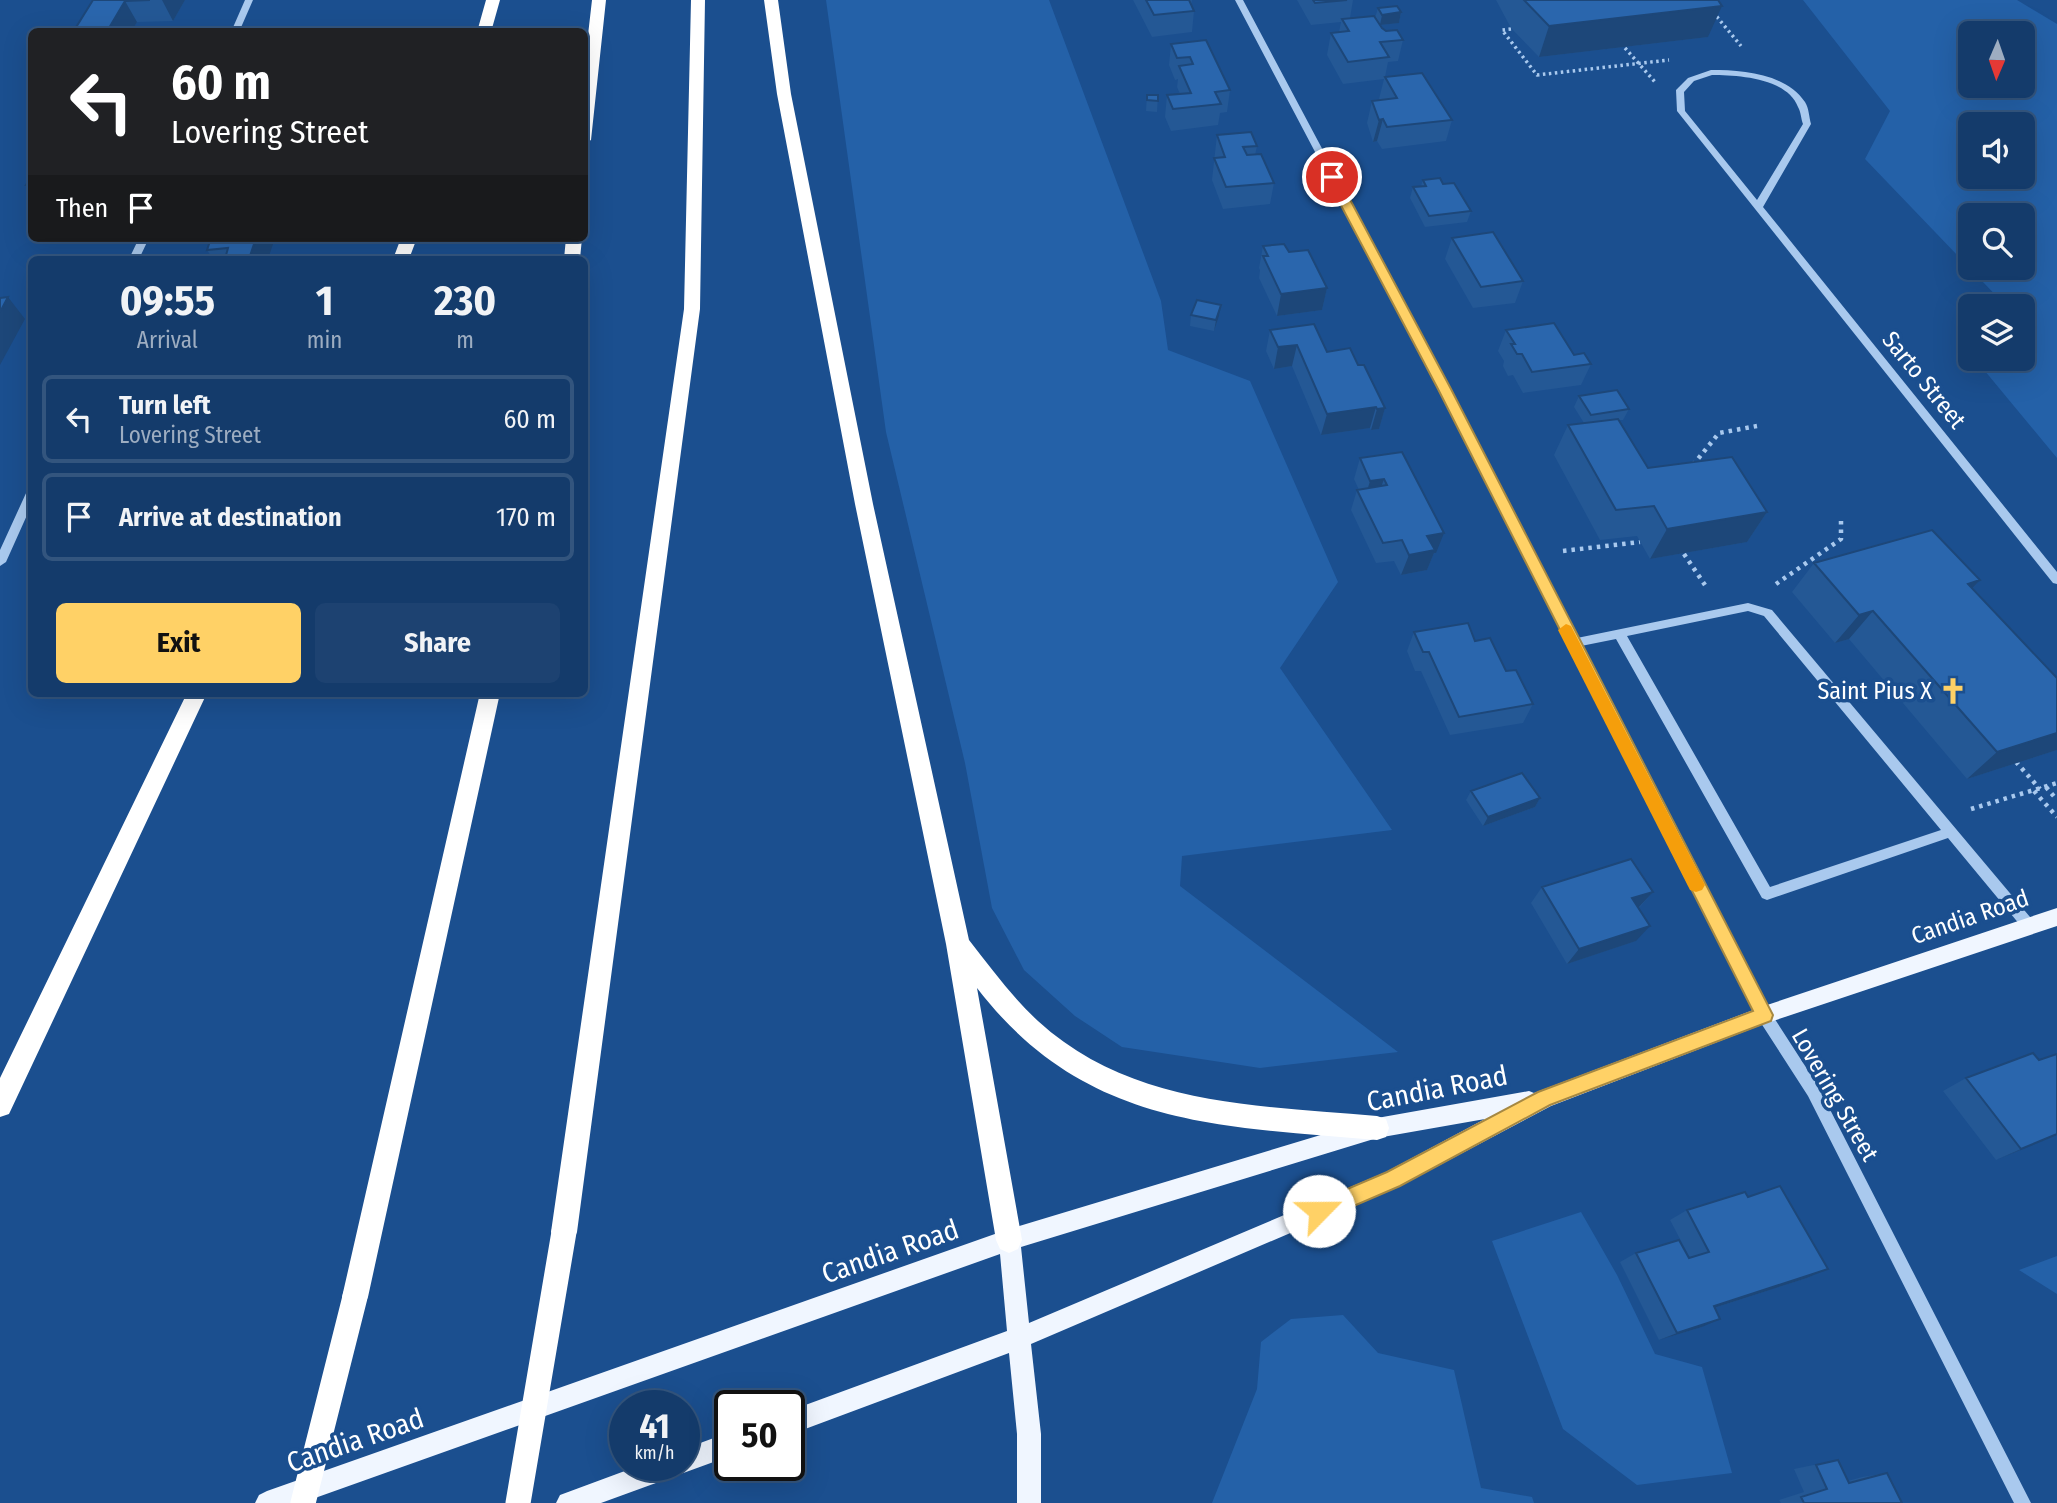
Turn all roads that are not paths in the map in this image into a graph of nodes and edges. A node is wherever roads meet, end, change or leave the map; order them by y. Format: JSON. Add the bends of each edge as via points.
{"nodes":[{"id":1,"x":249,"y":0,"type":"edge"},
{"id":2,"x":493,"y":0,"type":"edge"},
{"id":3,"x":599,"y":0,"type":"edge"},
{"id":4,"x":698,"y":0,"type":"edge"},
{"id":5,"x":771,"y":0,"type":"edge"},
{"id":6,"x":1239,"y":0,"type":"edge"},
{"id":7,"x":237,"y":28,"type":"edge"},
{"id":8,"x":485,"y":28,"type":"edge"},
{"id":9,"x":588,"y":103,"type":"edge"},
{"id":10,"x":1758,"y":207,"type":"junction"},
{"id":11,"x":28,"y":500,"type":"edge"},
{"id":12,"x":0,"y":562,"type":"edge"},
{"id":13,"x":2057,"y":580,"type":"edge"},
{"id":14,"x":1619,"y":633,"type":"junction"},
{"id":15,"x":1573,"y":643,"type":"junction"},
{"id":16,"x":195,"y":697,"type":"edge"},
{"id":17,"x":489,"y":697,"type":"edge"},
{"id":18,"x":1950,"y":832,"type":"junction"},
{"id":19,"x":2057,"y":917,"type":"edge"},
{"id":20,"x":2030,"y":927,"type":"junction"},
{"id":21,"x":958,"y":944,"type":"junction"},
{"id":22,"x":1764,"y":1015,"type":"junction"},
{"id":23,"x":1545,"y":1098,"type":"junction"},
{"id":24,"x":0,"y":1105,"type":"edge"},
{"id":25,"x":1377,"y":1128,"type":"junction"},
{"id":26,"x":1009,"y":1240,"type":"junction"},
{"id":27,"x":1019,"y":1338,"type":"junction"},
{"id":28,"x":805,"y":1417,"type":"edge"},
{"id":29,"x":629,"y":1481,"type":"edge"},
{"id":30,"x":267,"y":1503,"type":"edge"},
{"id":31,"x":303,"y":1503,"type":"edge"},
{"id":32,"x":518,"y":1503,"type":"edge"},
{"id":33,"x":568,"y":1503,"type":"edge"},
{"id":34,"x":1029,"y":1503,"type":"edge"},
{"id":35,"x":2024,"y":1503,"type":"edge"}],
"edges":[{"from":1,"to":7,"type":"street"},
{"from":2,"to":8,"type":"highway"},
{"from":3,"to":9,"type":"highway"},
{"from":4,"to":32,"type":"highway","bridge":true,"via":[[692,309],[564,1232]]},
{"from":5,"to":21,"type":"highway","via":[[784,94],[859,476]]},
{"from":6,"to":15,"type":"street","name":"Lovering Street"},
{"from":10,"to":10,"type":"street","name":"Sarto Street","via":[[1807,124],[1801,101],[1787,89],[1747,74],[1724,71],[1688,79],[1676,100],[1681,111]]},
{"from":10,"to":13,"type":"street","name":"Sarto Street"},
{"from":11,"to":12,"type":"street"},
{"from":14,"to":15,"type":"street"},
{"from":14,"to":18,"type":"street","via":[[1748,607],[1768,613]]},
{"from":14,"to":18,"type":"street","via":[[1767,894]]},
{"from":15,"to":22,"type":"street","name":"Lovering Street"},
{"from":16,"to":24,"type":"highway"},
{"from":17,"to":31,"type":"highway","bridge":true,"via":[[355,1297]]},
{"from":18,"to":20,"type":"street"},
{"from":19,"to":20,"type":"main road","name":"Candia Road"},
{"from":20,"to":22,"type":"main road","name":"Candia Road"},
{"from":21,"to":25,"type":"highway","via":[[1016,1016],[1044,1042],[1116,1086],[1159,1101],[1237,1114]]},
{"from":21,"to":26,"type":"highway"},
{"from":22,"to":23,"type":"main road","name":"Candia Road"},
{"from":22,"to":35,"type":"street","name":"Lovering Street","via":[[1813,1091]]},
{"from":23,"to":25,"type":"main road","name":"Candia Road"},
{"from":23,"to":27,"type":"main road","name":"Candia Road","via":[[1393,1179]]},
{"from":25,"to":26,"type":"main road","name":"Candia Road"},
{"from":26,"to":27,"type":"main road"},
{"from":26,"to":30,"type":"main road","name":"Candia Road"},
{"from":27,"to":28,"type":"main road","name":"Candia Road"},
{"from":27,"to":34,"type":"main road","via":[[1029,1434]]},
{"from":29,"to":33,"type":"main road"}]}
